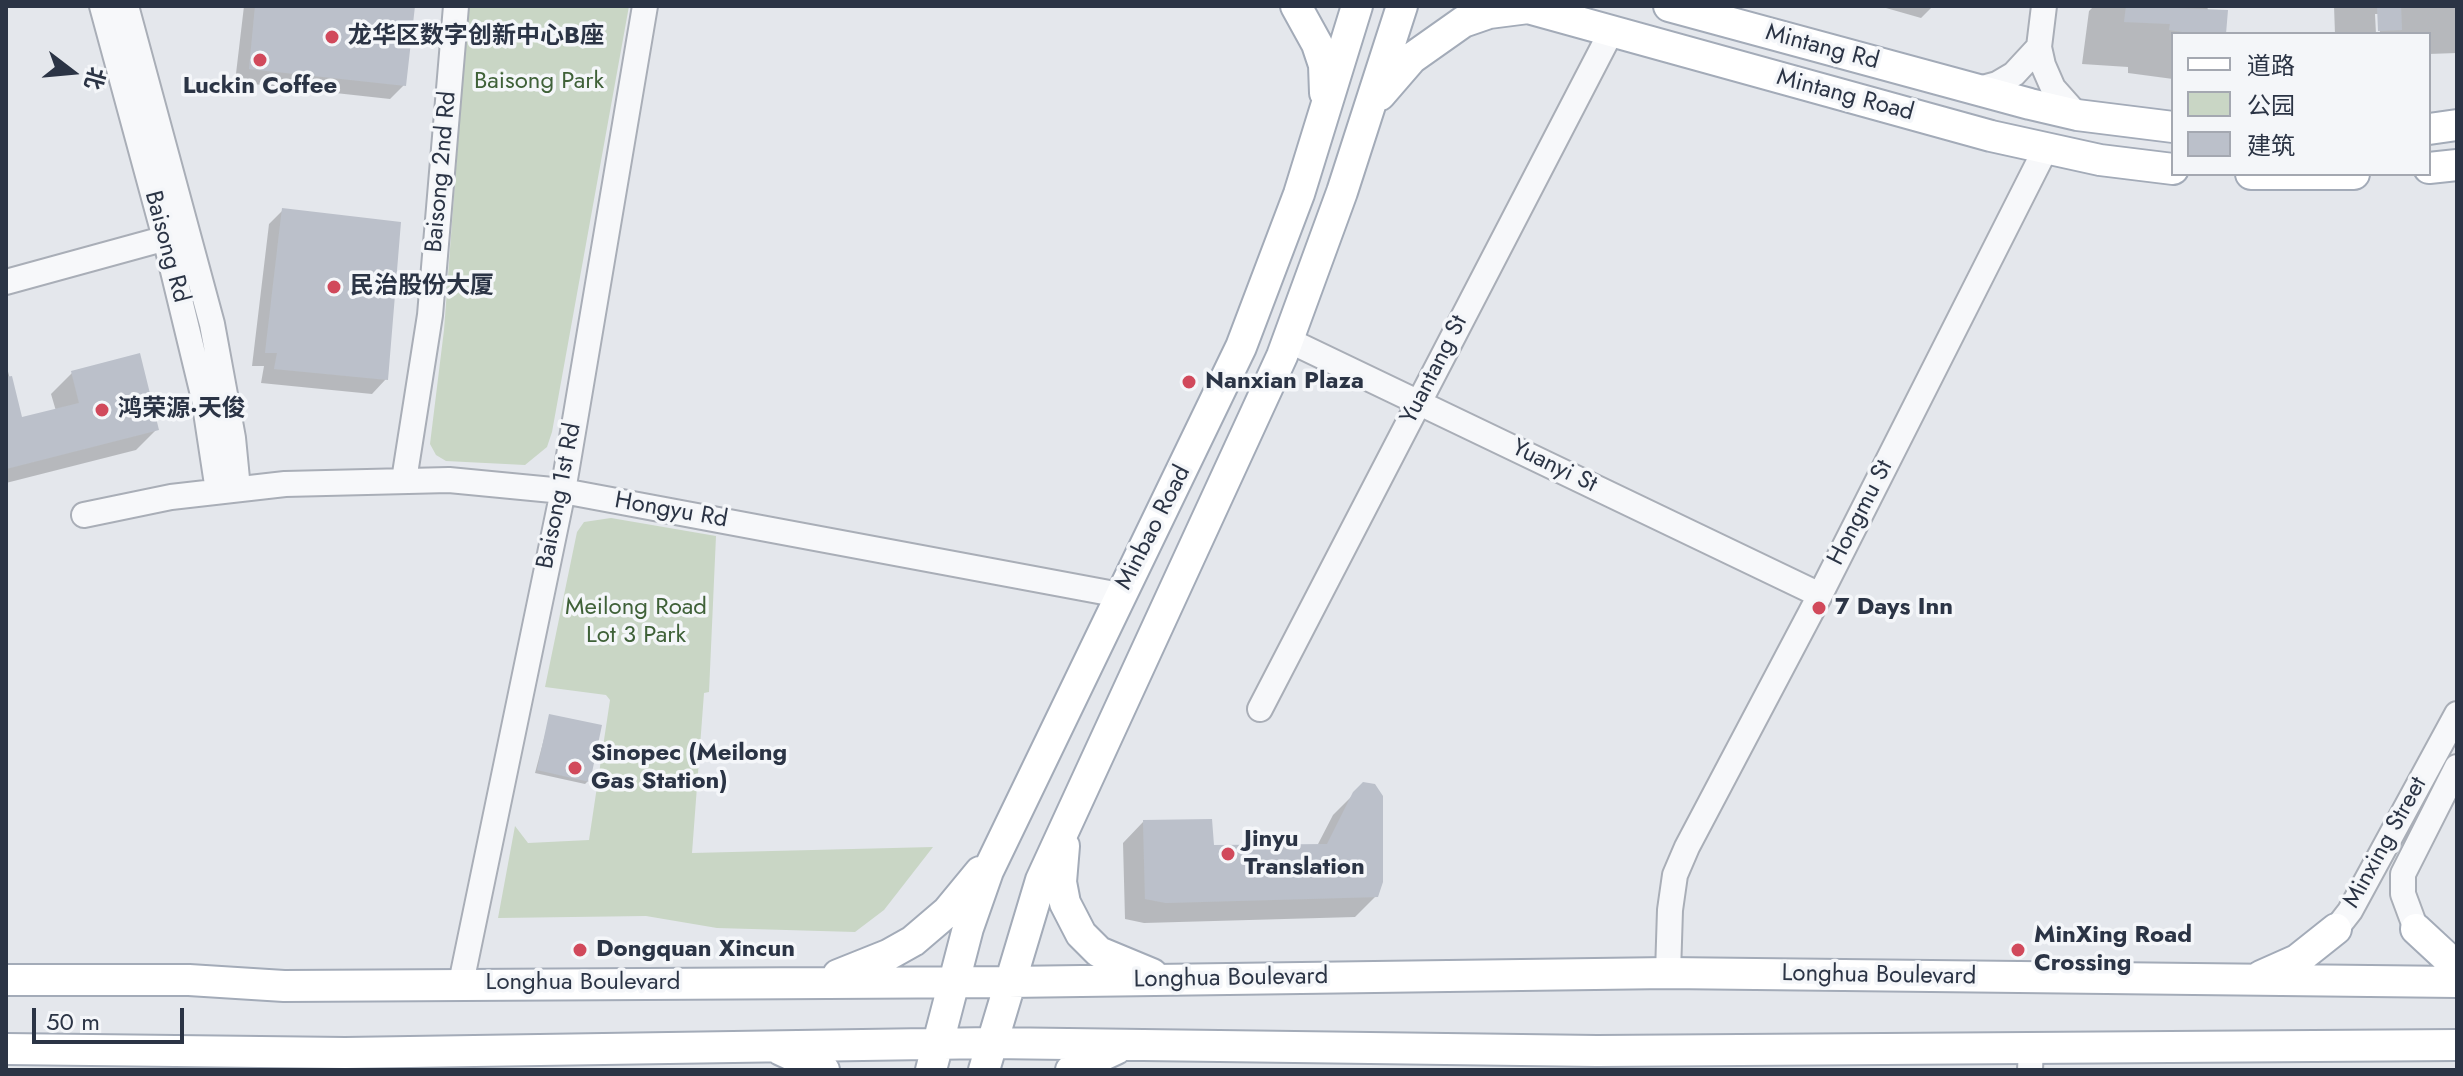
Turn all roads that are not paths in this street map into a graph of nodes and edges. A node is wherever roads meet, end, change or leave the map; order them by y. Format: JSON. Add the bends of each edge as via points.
{"nodes":[{"id":1,"x":102,"y":6,"type":"edge"},
{"id":2,"x":126,"y":6,"type":"edge"},
{"id":3,"x":456,"y":6,"type":"edge"},
{"id":4,"x":645,"y":6,"type":"edge"},
{"id":5,"x":1296,"y":6,"type":"edge"},
{"id":6,"x":1357,"y":6,"type":"edge"},
{"id":7,"x":1402,"y":6,"type":"edge"},
{"id":8,"x":1669,"y":6,"type":"edge"},
{"id":9,"x":2044,"y":6,"type":"edge"},
{"id":10,"x":1525,"y":7,"type":"edge"},
{"id":11,"x":1611,"y":32,"type":"junction"},
{"id":12,"x":2039,"y":47,"type":"junction"},
{"id":13,"x":1975,"y":90,"type":"junction"},
{"id":14,"x":1325,"y":110,"type":"junction"},
{"id":15,"x":2077,"y":115,"type":"junction"},
{"id":16,"x":1366,"y":117,"type":"junction"},
{"id":17,"x":2457,"y":125,"type":"edge"},
{"id":18,"x":2171,"y":127,"type":"edge"},
{"id":19,"x":2431,"y":129,"type":"edge"},
{"id":20,"x":2046,"y":148,"type":"junction"},
{"id":21,"x":2457,"y":165,"type":"edge"},
{"id":22,"x":2431,"y":168,"type":"edge"},
{"id":23,"x":2171,"y":169,"type":"edge"},
{"id":24,"x":176,"y":235,"type":"junction"},
{"id":25,"x":6,"y":282,"type":"edge"},
{"id":26,"x":1288,"y":340,"type":"junction"},
{"id":27,"x":1419,"y":403,"type":"junction"},
{"id":28,"x":404,"y":480,"type":"junction"},
{"id":29,"x":228,"y":490,"type":"junction"},
{"id":30,"x":563,"y":491,"type":"junction"},
{"id":31,"x":84,"y":515,"type":"dead end"},
{"id":32,"x":1120,"y":595,"type":"junction"},
{"id":33,"x":1820,"y":595,"type":"junction"},
{"id":34,"x":1260,"y":709,"type":"dead end"},
{"id":35,"x":2457,"y":714,"type":"edge"},
{"id":36,"x":2457,"y":767,"type":"edge"},
{"id":37,"x":1065,"y":824,"type":"junction"},
{"id":38,"x":1000,"y":845,"type":"junction"},
{"id":39,"x":2336,"y":929,"type":"joint"},
{"id":40,"x":2416,"y":929,"type":"joint"},
{"id":41,"x":2457,"y":967,"type":"edge"},
{"id":42,"x":1668,"y":973,"type":"junction"},
{"id":43,"x":6,"y":980,"type":"edge"},
{"id":44,"x":1169,"y":980,"type":"junction"},
{"id":45,"x":955,"y":981,"type":"junction"},
{"id":46,"x":2240,"y":981,"type":"junction"},
{"id":47,"x":819,"y":982,"type":"junction"},
{"id":48,"x":1008,"y":982,"type":"junction"},
{"id":49,"x":2457,"y":982,"type":"edge"},
{"id":50,"x":461,"y":983,"type":"junction"},
{"id":51,"x":1127,"y":1044,"type":"junction"},
{"id":52,"x":2404,"y":1045,"type":"junction"},
{"id":53,"x":2457,"y":1045,"type":"edge"},
{"id":54,"x":772,"y":1046,"type":"junction"},
{"id":55,"x":2175,"y":1048,"type":"junction"},
{"id":56,"x":6,"y":1049,"type":"edge"},
{"id":57,"x":529,"y":1050,"type":"junction"},
{"id":58,"x":935,"y":1056,"type":"edge"},
{"id":59,"x":988,"y":1056,"type":"edge"},
{"id":60,"x":2030,"y":1059,"type":"edge"},
{"id":61,"x":88,"y":1060,"type":"edge"},
{"id":62,"x":1597,"y":1060,"type":"edge"},
{"id":63,"x":342,"y":1061,"type":"edge"},
{"id":64,"x":402,"y":1061,"type":"edge"},
{"id":65,"x":503,"y":1070,"type":"edge"},
{"id":66,"x":824,"y":1070,"type":"edge"},
{"id":67,"x":1071,"y":1070,"type":"edge"},
{"id":68,"x":2235,"y":1070,"type":"edge"},
{"id":69,"x":2343,"y":1070,"type":"edge"}],
"edges":[{"from":1,"to":24,"type":"street","name":"Baisong Rd"},
{"from":2,"to":24,"type":"street","name":"Baisong Rd"},
{"from":3,"to":28,"type":"street","name":"Baisong 2nd Rd","via":[[430,315]]},
{"from":4,"to":30,"type":"street","name":"Baisong 1st Rd"},
{"from":5,"to":14,"type":"main road","via":[[1309,24],[1324,65]]},
{"from":6,"to":14,"type":"main road","name":"Minbao Road"},
{"from":7,"to":16,"type":"main road","name":"Minbao Road"},
{"from":8,"to":13,"type":"main road","name":"Mintang Rd"},
{"from":9,"to":12,"type":"street"},
{"from":10,"to":11,"type":"main road","name":"Mintang Road"},
{"from":10,"to":16,"type":"main road","via":[[1463,22],[1432,42],[1390,81]]},
{"from":11,"to":20,"type":"main road","name":"Mintang Road"},
{"from":11,"to":27,"type":"street","name":"Yuantang St"},
{"from":12,"to":13,"type":"street","via":[[2014,74]]},
{"from":12,"to":15,"type":"street","via":[[2053,88]]},
{"from":13,"to":15,"type":"main road"},
{"from":14,"to":32,"type":"main road","name":"Minbao Road","via":[[1241,347]]},
{"from":15,"to":18,"type":"main road"},
{"from":16,"to":26,"type":"main road","name":"Minbao Road"},
{"from":17,"to":19,"type":"main road"},
{"from":20,"to":23,"type":"main road","name":"Mintang Road"},
{"from":20,"to":33,"type":"street","name":"Hongmu St"},
{"from":21,"to":22,"type":"main road"},
{"from":24,"to":25,"type":"street"},
{"from":24,"to":29,"type":"street","name":"Baisong Rd","via":[[212,324],[233,438]]},
{"from":26,"to":27,"type":"street","name":"Yuanyi St"},
{"from":26,"to":37,"type":"main road","name":"Minbao Road"},
{"from":27,"to":33,"type":"street","name":"Yuanyi St"},
{"from":27,"to":34,"type":"street","name":"Yuantang St"},
{"from":28,"to":29,"type":"street","name":"Hongyu Rd"},
{"from":28,"to":30,"type":"street","name":"Hongyu Rd"},
{"from":29,"to":31,"type":"street","name":"Hongyu Rd"},
{"from":30,"to":32,"type":"street","name":"Hongyu Rd"},
{"from":30,"to":50,"type":"street","name":"Baisong 1st Rd"},
{"from":32,"to":38,"type":"main road","name":"Minbao Road"},
{"from":33,"to":42,"type":"street","name":"Hongmu St","via":[[1675,875]]},
{"from":35,"to":39,"type":"street","name":"Minxing Street"},
{"from":36,"to":40,"type":"street","name":"Minxing Street","via":[[2403,874],[2403,894]]},
{"from":37,"to":44,"type":"main road","via":[[1061,882],[1081,934],[1121,964]]},
{"from":37,"to":48,"type":"main road","name":"Minbao Road"},
{"from":38,"to":45,"type":"main road","name":"Minbao Road","via":[[968,928]]},
{"from":38,"to":47,"type":"main road","via":[[932,927],[888,955]]},
{"from":39,"to":46,"type":"main road","via":[[2274,973]]},
{"from":40,"to":41,"type":"main road"},
{"from":42,"to":44,"type":"main road","name":"Longhua Boulevard"},
{"from":42,"to":46,"type":"main road","name":"Longhua Boulevard"},
{"from":43,"to":50,"type":"main road","name":"Longhua Boulevard","via":[[284,986]]},
{"from":44,"to":48,"type":"main road","name":"Longhua Boulevard"},
{"from":45,"to":47,"type":"main road","name":"Longhua Boulevard"},
{"from":45,"to":48,"type":"main road","name":"Longhua Boulevard"},
{"from":45,"to":58,"type":"main road","name":"Minbao Road"},
{"from":46,"to":49,"type":"main road","name":"Longhua Boulevard"},
{"from":47,"to":50,"type":"main road","name":"Longhua Boulevard"},
{"from":48,"to":59,"type":"main road","name":"Minbao Road"},
{"from":51,"to":59,"type":"main road"},
{"from":51,"to":62,"type":"main road"},
{"from":51,"to":67,"type":"main road"},
{"from":52,"to":53,"type":"main road"},
{"from":52,"to":55,"type":"main road"},
{"from":52,"to":69,"type":"main road"},
{"from":54,"to":57,"type":"main road"},
{"from":54,"to":58,"type":"main road"},
{"from":54,"to":66,"type":"main road"},
{"from":55,"to":60,"type":"main road"},
{"from":55,"to":68,"type":"main road"},
{"from":56,"to":61,"type":"main road"},
{"from":57,"to":64,"type":"main road"},
{"from":57,"to":65,"type":"main road"},
{"from":58,"to":59,"type":"main road"},
{"from":60,"to":62,"type":"main road"},
{"from":61,"to":63,"type":"main road"},
{"from":63,"to":64,"type":"main road"}]}
